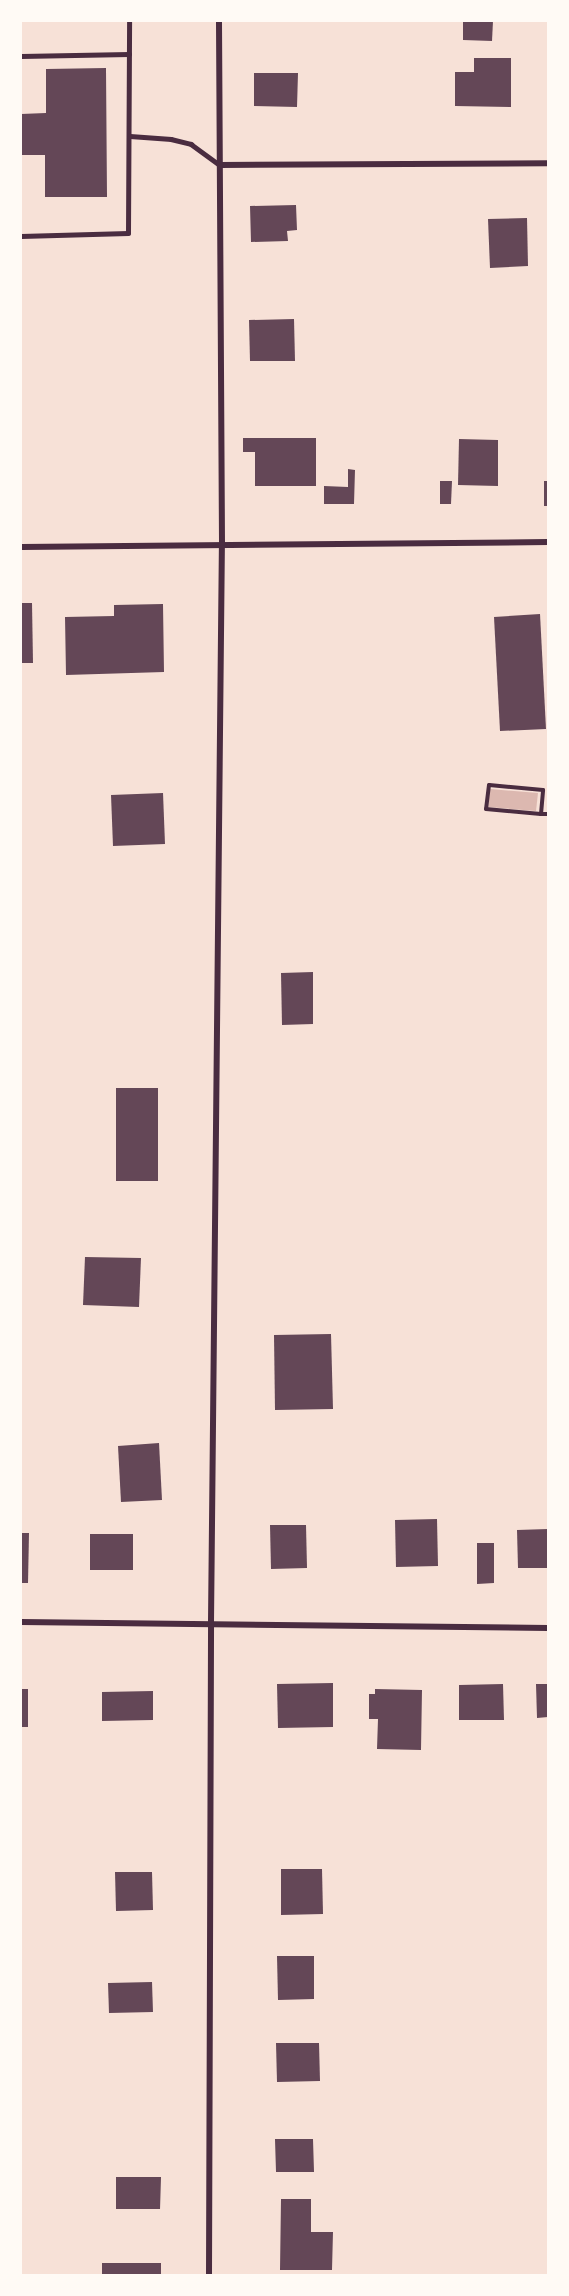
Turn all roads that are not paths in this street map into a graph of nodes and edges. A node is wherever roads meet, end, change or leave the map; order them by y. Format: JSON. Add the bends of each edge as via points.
{"nodes":[{"id":1,"x":129,"y":21,"type":"edge"},
{"id":2,"x":219,"y":21,"type":"edge"},
{"id":3,"x":129,"y":54,"type":"junction"},
{"id":4,"x":21,"y":56,"type":"edge"},
{"id":5,"x":130,"y":136,"type":"junction"},
{"id":6,"x":548,"y":163,"type":"edge"},
{"id":7,"x":220,"y":165,"type":"junction"},
{"id":8,"x":21,"y":236,"type":"edge"},
{"id":9,"x":548,"y":542,"type":"edge"},
{"id":10,"x":222,"y":543,"type":"junction"},
{"id":11,"x":21,"y":547,"type":"edge"},
{"id":12,"x":21,"y":1622,"type":"edge"},
{"id":13,"x":211,"y":1622,"type":"junction"},
{"id":14,"x":548,"y":1628,"type":"edge"},
{"id":15,"x":209,"y":2275,"type":"edge"}],
"edges":[{"from":1,"to":3,"type":"lane"},
{"from":2,"to":7,"type":"street"},
{"from":3,"to":4,"type":"lane"},
{"from":3,"to":5,"type":"lane"},
{"from":5,"to":7,"type":"lane","via":[[191,144]]},
{"from":5,"to":8,"type":"lane","via":[[128,233]]},
{"from":6,"to":7,"type":"street"},
{"from":7,"to":10,"type":"street"},
{"from":9,"to":10,"type":"street"},
{"from":10,"to":11,"type":"street"},
{"from":10,"to":13,"type":"street"},
{"from":12,"to":13,"type":"street"},
{"from":13,"to":14,"type":"street"},
{"from":13,"to":15,"type":"street"}]}
